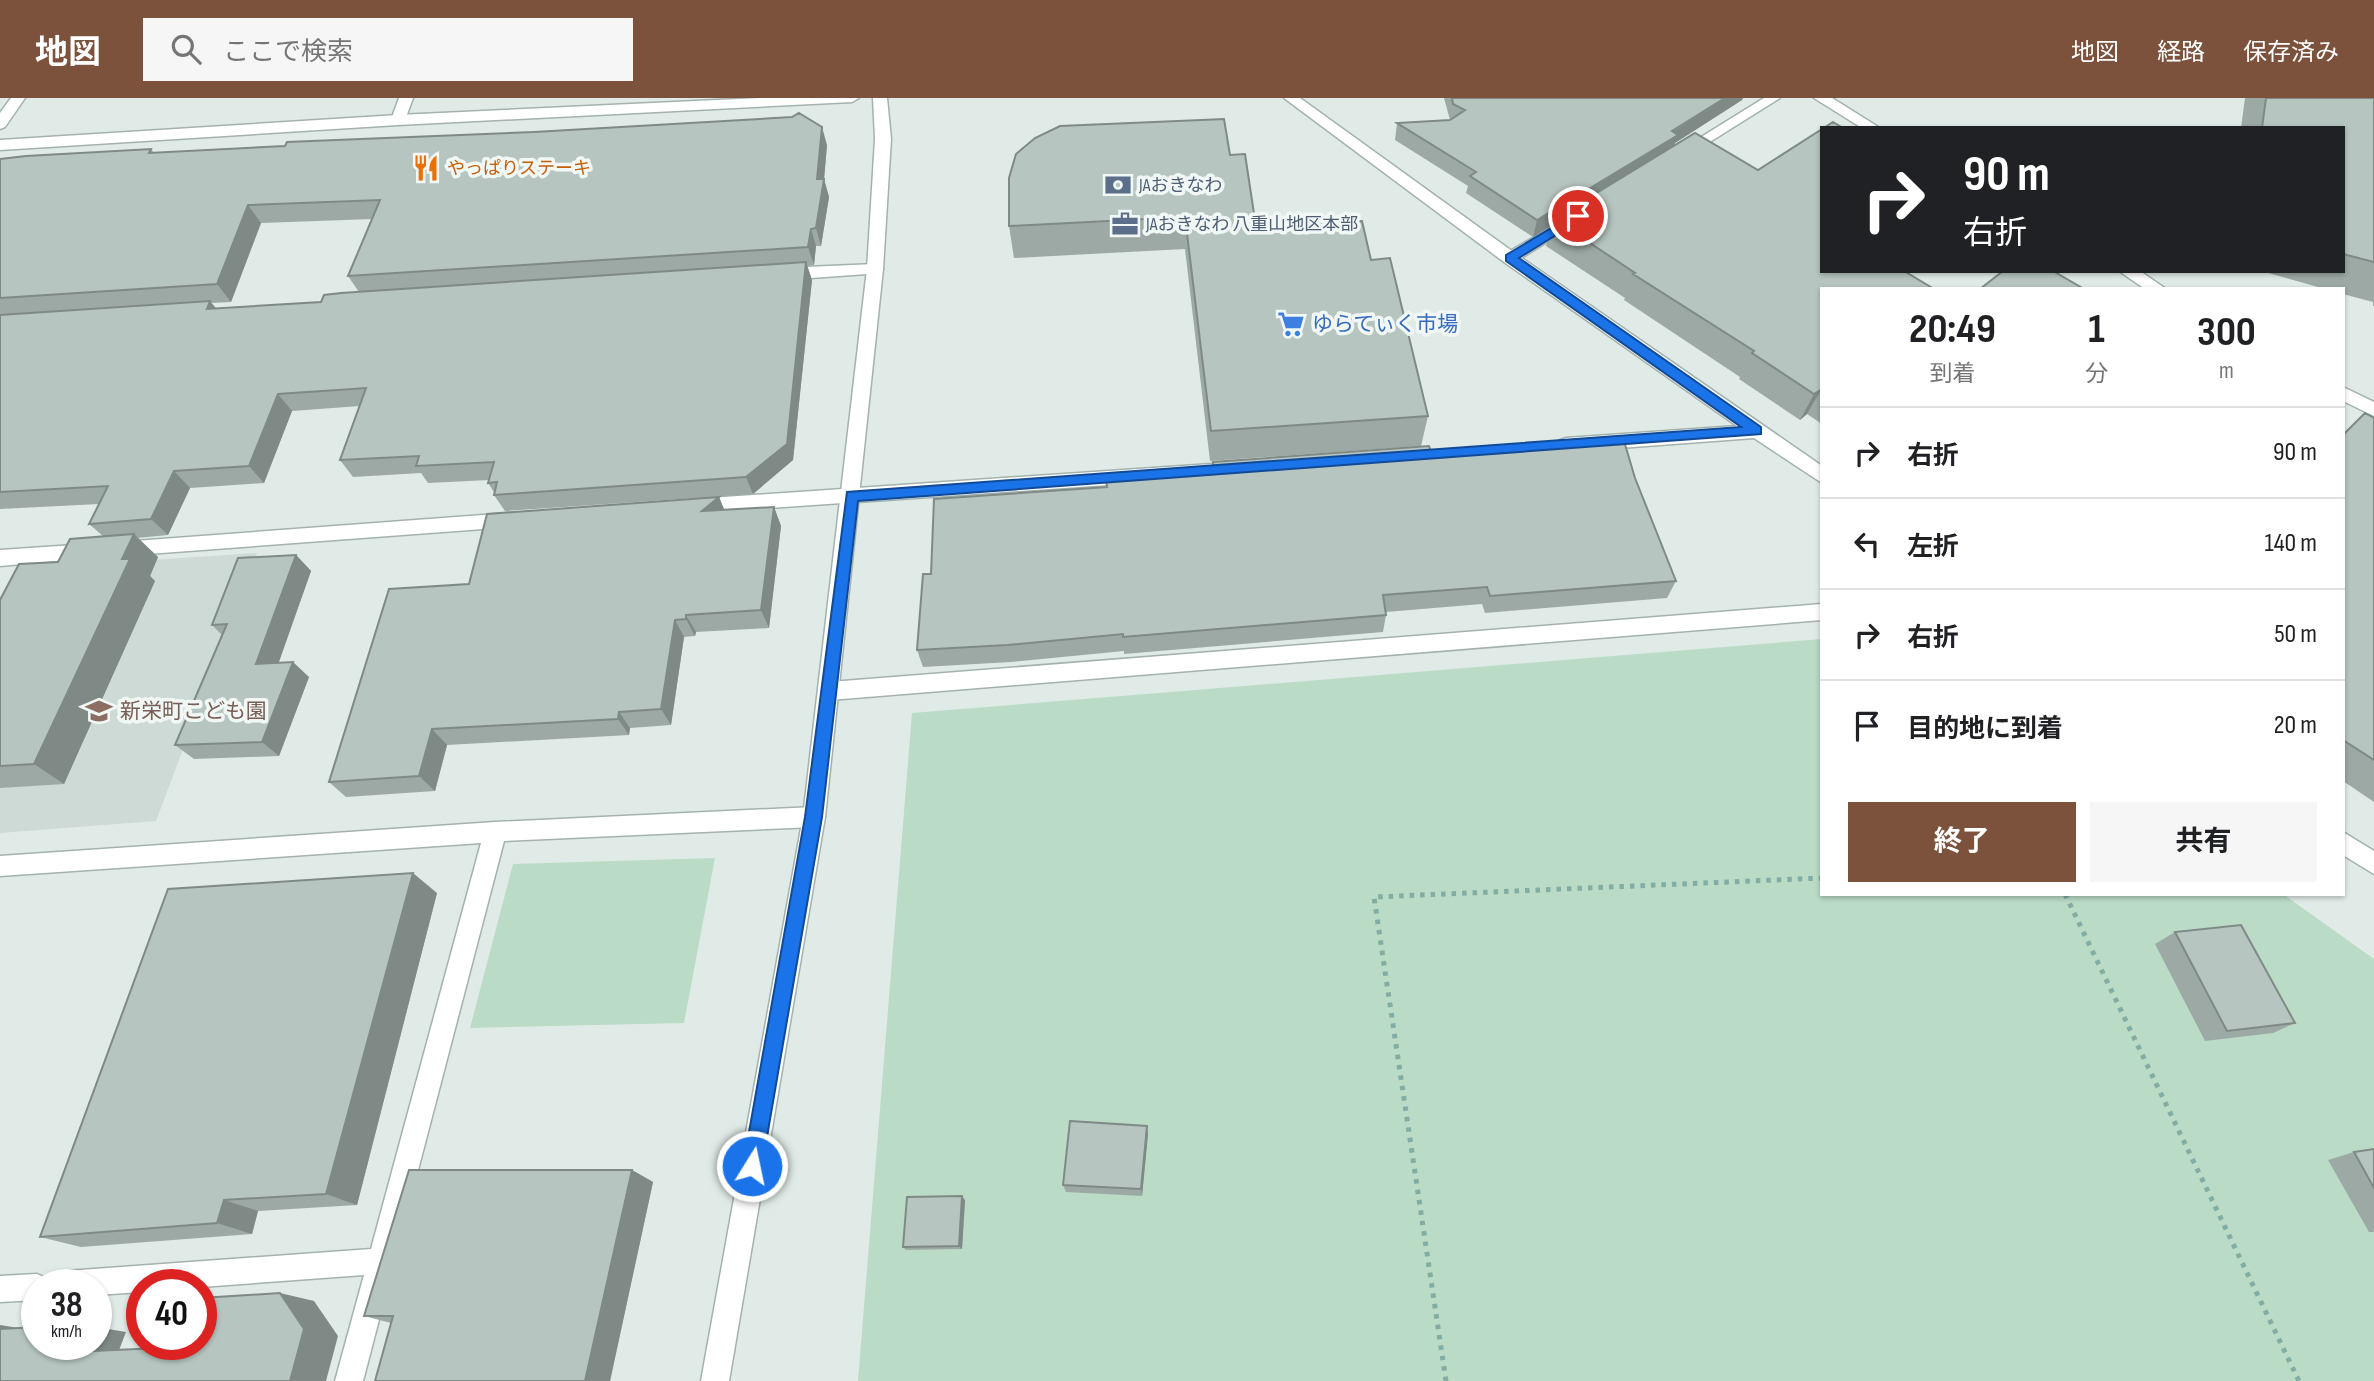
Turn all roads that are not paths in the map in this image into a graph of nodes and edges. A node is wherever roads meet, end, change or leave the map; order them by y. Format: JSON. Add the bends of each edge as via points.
{"nodes":[{"id":1,"x":18,"y":98,"type":"edge"},
{"id":2,"x":406,"y":98,"type":"edge"},
{"id":3,"x":852,"y":98,"type":"edge"},
{"id":4,"x":880,"y":98,"type":"edge"},
{"id":5,"x":1291,"y":98,"type":"edge"},
{"id":6,"x":1773,"y":98,"type":"edge"},
{"id":7,"x":1821,"y":98,"type":"edge"},
{"id":8,"x":398,"y":120,"type":"junction"},
{"id":9,"x":0,"y":124,"type":"edge"},
{"id":10,"x":1870,"y":126,"type":"edge"},
{"id":11,"x":0,"y":145,"type":"edge"},
{"id":12,"x":1673,"y":158,"type":"edge"},
{"id":13,"x":1590,"y":209,"type":"edge"},
{"id":14,"x":1510,"y":258,"type":"junction"},
{"id":15,"x":875,"y":269,"type":"junction"},
{"id":16,"x":2130,"y":273,"type":"edge"},
{"id":17,"x":763,"y":275,"type":"edge"},
{"id":18,"x":2155,"y":287,"type":"edge"},
{"id":19,"x":2345,"y":394,"type":"edge"},
{"id":20,"x":2374,"y":410,"type":"edge"},
{"id":21,"x":1756,"y":431,"type":"junction"},
{"id":22,"x":1550,"y":446,"type":"edge"},
{"id":23,"x":1261,"y":468,"type":"edge"},
{"id":24,"x":1820,"y":475,"type":"edge"},
{"id":25,"x":852,"y":496,"type":"junction"},
{"id":26,"x":676,"y":508,"type":"edge"},
{"id":27,"x":524,"y":519,"type":"edge"},
{"id":28,"x":0,"y":558,"type":"edge"},
{"id":29,"x":1820,"y":612,"type":"edge"},
{"id":30,"x":830,"y":691,"type":"junction"},
{"id":31,"x":814,"y":817,"type":"junction"},
{"id":32,"x":495,"y":832,"type":"junction"},
{"id":33,"x":2345,"y":843,"type":"edge"},
{"id":34,"x":2374,"y":864,"type":"edge"},
{"id":35,"x":0,"y":866,"type":"edge"},
{"id":36,"x":381,"y":1261,"type":"junction"},
{"id":37,"x":112,"y":1281,"type":"edge"},
{"id":38,"x":21,"y":1288,"type":"edge"},
{"id":39,"x":0,"y":1289,"type":"edge"},
{"id":40,"x":349,"y":1381,"type":"edge"},
{"id":41,"x":715,"y":1381,"type":"edge"}],
"edges":[{"from":1,"to":9,"type":"street"},
{"from":2,"to":8,"type":"street"},
{"from":3,"to":8,"type":"street"},
{"from":4,"to":15,"type":"street","via":[[883,139]]},
{"from":5,"to":14,"type":"street"},
{"from":6,"to":12,"type":"lane"},
{"from":7,"to":10,"type":"street"},
{"from":8,"to":11,"type":"street"},
{"from":13,"to":14,"type":"lane"},
{"from":14,"to":21,"type":"street"},
{"from":15,"to":17,"type":"street"},
{"from":15,"to":25,"type":"street"},
{"from":16,"to":18,"type":"street"},
{"from":19,"to":20,"type":"street"},
{"from":21,"to":22,"type":"street"},
{"from":21,"to":24,"type":"street"},
{"from":23,"to":25,"type":"street"},
{"from":25,"to":26,"type":"street"},
{"from":25,"to":30,"type":"street"},
{"from":27,"to":28,"type":"street"},
{"from":29,"to":30,"type":"street"},
{"from":30,"to":31,"type":"street"},
{"from":31,"to":32,"type":"street"},
{"from":31,"to":41,"type":"street"},
{"from":32,"to":35,"type":"street"},
{"from":32,"to":36,"type":"street"},
{"from":33,"to":34,"type":"street"},
{"from":36,"to":37,"type":"street"},
{"from":36,"to":40,"type":"street"},
{"from":38,"to":39,"type":"street"}]}
